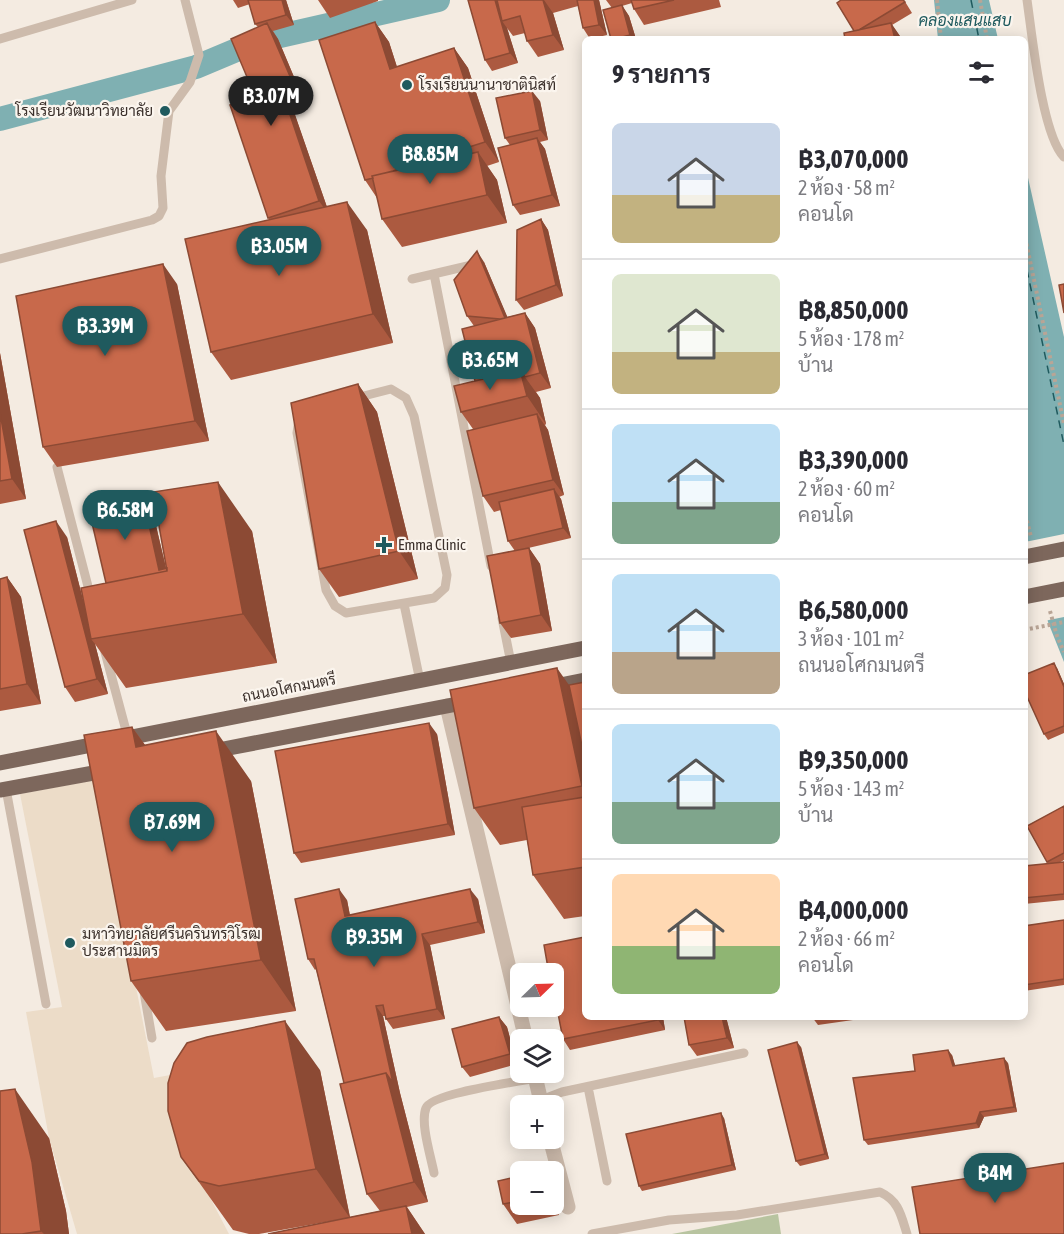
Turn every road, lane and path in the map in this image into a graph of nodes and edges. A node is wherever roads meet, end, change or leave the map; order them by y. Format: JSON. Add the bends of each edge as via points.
{"nodes":[{"id":1,"x":132,"y":0,"type":"edge"},
{"id":2,"x":185,"y":0,"type":"edge"},
{"id":3,"x":937,"y":0,"type":"edge"},
{"id":4,"x":980,"y":0,"type":"edge"},
{"id":5,"x":1027,"y":0,"type":"edge"},
{"id":6,"x":942,"y":36,"type":"edge"},
{"id":7,"x":986,"y":36,"type":"edge"},
{"id":8,"x":0,"y":39,"type":"edge"},
{"id":9,"x":1064,"y":157,"type":"edge"},
{"id":10,"x":1028,"y":251,"type":"edge"},
{"id":11,"x":0,"y":259,"type":"edge"},
{"id":12,"x":484,"y":262,"type":"edge"},
{"id":13,"x":434,"y":274,"type":"junction"},
{"id":14,"x":412,"y":279,"type":"dead end"},
{"id":15,"x":1064,"y":424,"type":"edge"},
{"id":16,"x":57,"y":467,"type":"edge"},
{"id":17,"x":1064,"y":549,"type":"edge"},
{"id":18,"x":1028,"y":556,"type":"edge"},
{"id":19,"x":493,"y":574,"type":"edge"},
{"id":20,"x":1064,"y":589,"type":"edge"},
{"id":21,"x":1028,"y":596,"type":"edge"},
{"id":22,"x":92,"y":603,"type":"edge"},
{"id":23,"x":404,"y":604,"type":"junction"},
{"id":24,"x":500,"y":609,"type":"edge"},
{"id":25,"x":1064,"y":622,"type":"edge"},
{"id":26,"x":1028,"y":629,"type":"edge"},
{"id":27,"x":101,"y":637,"type":"edge"},
{"id":28,"x":582,"y":649,"type":"edge"},
{"id":29,"x":511,"y":663,"type":"junction"},
{"id":30,"x":420,"y":681,"type":"junction"},
{"id":31,"x":582,"y":681,"type":"edge"},
{"id":32,"x":533,"y":690,"type":"edge"},
{"id":33,"x":488,"y":699,"type":"edge"},
{"id":34,"x":447,"y":706,"type":"junction"},
{"id":35,"x":128,"y":738,"type":"junction"},
{"id":36,"x":194,"y":754,"type":"edge"},
{"id":37,"x":0,"y":763,"type":"edge"},
{"id":38,"x":127,"y":767,"type":"edge"},
{"id":39,"x":3,"y":790,"type":"edge"},
{"id":40,"x":142,"y":980,"type":"edge"},
{"id":41,"x":46,"y":1004,"type":"dead end"},
{"id":42,"x":523,"y":1029,"type":"edge"},
{"id":43,"x":152,"y":1038,"type":"dead end"},
{"id":44,"x":744,"y":1053,"type":"dead end"},
{"id":45,"x":510,"y":1081,"type":"edge"},
{"id":46,"x":588,"y":1088,"type":"junction"},
{"id":47,"x":556,"y":1095,"type":"edge"},
{"id":48,"x":553,"y":1149,"type":"edge"},
{"id":49,"x":434,"y":1173,"type":"dead end"},
{"id":50,"x":607,"y":1181,"type":"dead end"},
{"id":51,"x":568,"y":1207,"type":"dead end"},
{"id":52,"x":592,"y":1234,"type":"edge"},
{"id":53,"x":907,"y":1234,"type":"edge"}],
"edges":[{"from":1,"to":8,"type":"lane"},
{"from":2,"to":11,"type":"lane","via":[[199,55],[190,82],[169,111],[161,176],[163,208],[159,216]]},
{"from":3,"to":6,"type":"path"},
{"from":4,"to":7,"type":"path"},
{"from":5,"to":9,"type":"lane","via":[[1044,108],[1052,136]]},
{"from":10,"to":15,"type":"path"},
{"from":12,"to":13,"type":"lane"},
{"from":13,"to":14,"type":"lane"},
{"from":13,"to":19,"type":"lane"},
{"from":16,"to":22,"type":"lane"},
{"from":17,"to":18,"type":"main road","bridge":true},
{"from":20,"to":21,"type":"main road","bridge":true},
{"from":23,"to":23,"type":"lane","via":[[346,613],[335,606],[326,590],[297,433],[299,419],[309,410],[391,389],[406,398],[414,416],[447,575],[445,588],[434,598]]},
{"from":23,"to":30,"type":"lane"},
{"from":24,"to":29,"type":"lane"},
{"from":25,"to":26,"type":"path","bridge":true},
{"from":27,"to":35,"type":"lane"},
{"from":28,"to":29,"type":"main road","name":"ถนนอโศกมนตรี"},
{"from":29,"to":30,"type":"main road","name":"ถนนอโศกมนตรี"},
{"from":30,"to":35,"type":"main road","name":"ถนนอโศกมนตรี"},
{"from":31,"to":32,"type":"main road"},
{"from":33,"to":34,"type":"main road"},
{"from":34,"to":36,"type":"main road"},
{"from":34,"to":42,"type":"street"},
{"from":35,"to":37,"type":"main road","name":"ถนนอโศกมนตรี"},
{"from":38,"to":39,"type":"main road","via":[[106,776]]},
{"from":39,"to":41,"type":"lane"},
{"from":40,"to":43,"type":"lane"},
{"from":44,"to":46,"type":"lane"},
{"from":45,"to":49,"type":"lane","via":[[430,1102],[425,1124]]},
{"from":46,"to":47,"type":"lane"},
{"from":46,"to":50,"type":"lane"},
{"from":48,"to":51,"type":"street"},
{"from":52,"to":53,"type":"lane","via":[[880,1192],[899,1209]]}]}
